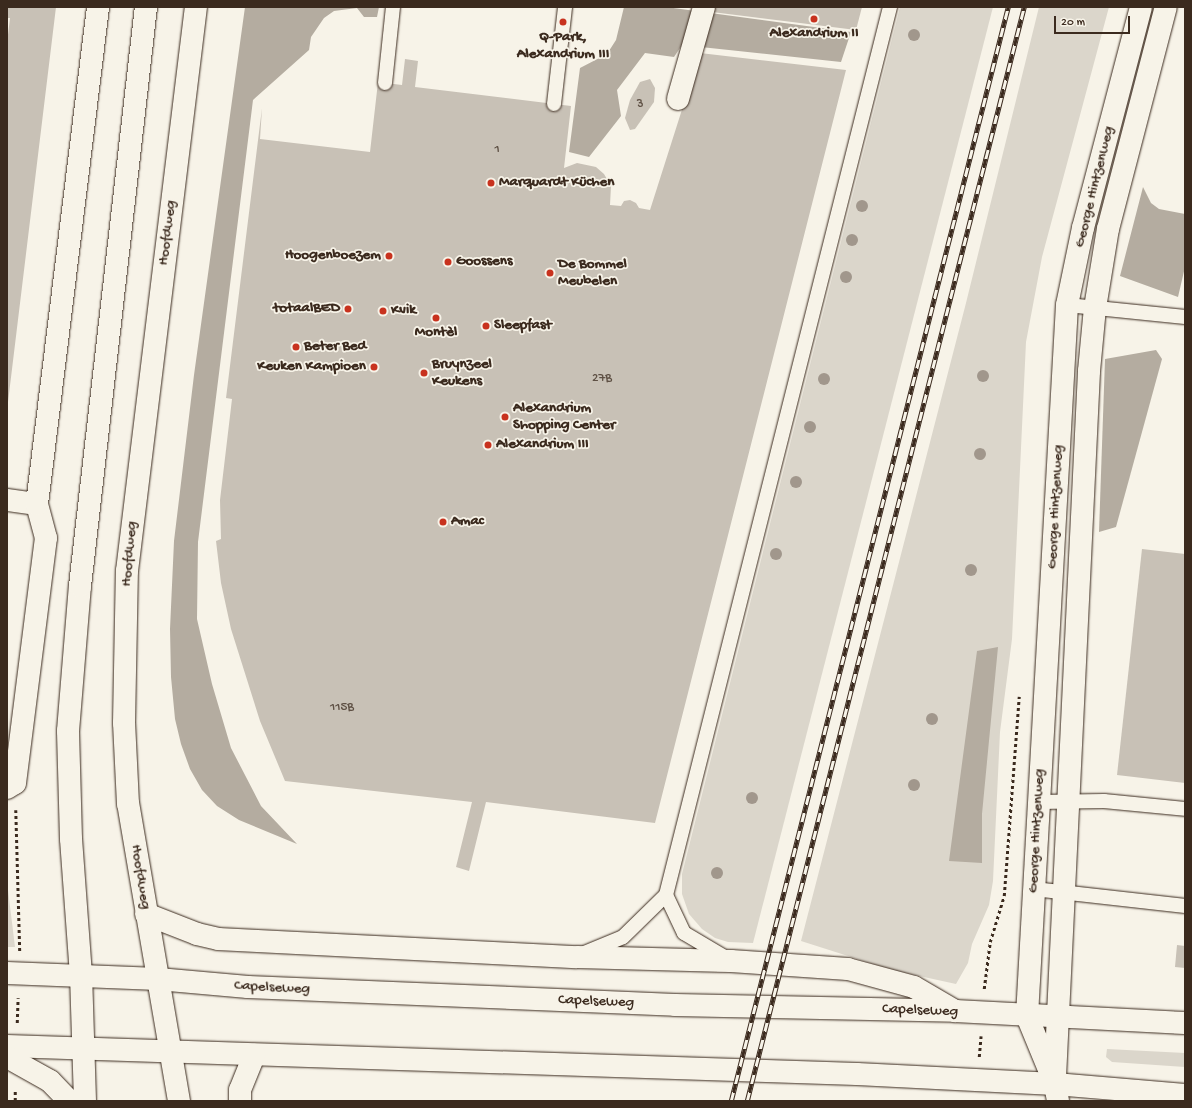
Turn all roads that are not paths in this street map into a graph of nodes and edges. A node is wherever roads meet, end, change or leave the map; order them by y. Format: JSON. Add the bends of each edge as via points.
{"nodes":[{"id":1,"x":98,"y":7,"type":"edge"},
{"id":2,"x":146,"y":7,"type":"edge"},
{"id":3,"x":196,"y":7,"type":"edge"},
{"id":4,"x":393,"y":7,"type":"edge"},
{"id":5,"x":565,"y":7,"type":"edge"},
{"id":6,"x":890,"y":7,"type":"edge"},
{"id":7,"x":1141,"y":7,"type":"edge"},
{"id":8,"x":1166,"y":7,"type":"edge"},
{"id":9,"x":703,"y":8,"type":"edge"},
{"id":10,"x":385,"y":83,"type":"dead end"},
{"id":11,"x":678,"y":99,"type":"dead end"},
{"id":12,"x":554,"y":104,"type":"dead end"},
{"id":13,"x":1067,"y":305,"type":"junction"},
{"id":14,"x":1095,"y":308,"type":"junction"},
{"id":15,"x":1185,"y":317,"type":"edge"},
{"id":16,"x":7,"y":500,"type":"edge"},
{"id":17,"x":37,"y":504,"type":"junction"},
{"id":18,"x":11,"y":786,"type":"edge"},
{"id":19,"x":1039,"y":802,"type":"junction"},
{"id":20,"x":1068,"y":802,"type":"junction"},
{"id":21,"x":1185,"y":809,"type":"edge"},
{"id":22,"x":1034,"y":889,"type":"junction"},
{"id":23,"x":1064,"y":892,"type":"junction"},
{"id":24,"x":666,"y":895,"type":"junction"},
{"id":25,"x":1185,"y":906,"type":"edge"},
{"id":26,"x":146,"y":914,"type":"junction"},
{"id":27,"x":577,"y":957,"type":"junction"},
{"id":28,"x":731,"y":961,"type":"junction"},
{"id":29,"x":13,"y":973,"type":"edge"},
{"id":30,"x":81,"y":975,"type":"junction"},
{"id":31,"x":158,"y":979,"type":"junction"},
{"id":32,"x":955,"y":1012,"type":"junction"},
{"id":33,"x":1027,"y":1016,"type":"junction"},
{"id":34,"x":1058,"y":1017,"type":"junction"},
{"id":35,"x":1185,"y":1023,"type":"edge"},
{"id":36,"x":84,"y":1048,"type":"junction"},
{"id":37,"x":12,"y":1052,"type":"edge"},
{"id":38,"x":170,"y":1052,"type":"junction"},
{"id":39,"x":254,"y":1055,"type":"junction"},
{"id":40,"x":1056,"y":1093,"type":"edge"},
{"id":41,"x":1185,"y":1095,"type":"edge"},
{"id":42,"x":69,"y":1101,"type":"edge"},
{"id":43,"x":84,"y":1101,"type":"edge"},
{"id":44,"x":179,"y":1101,"type":"edge"},
{"id":45,"x":240,"y":1101,"type":"edge"}],
"edges":[{"from":1,"to":17,"type":"main road"},
{"from":2,"to":30,"type":"main road","via":[[80,586],[68,731],[70,839]]},
{"from":3,"to":26,"type":"main road","name":"Hoofdweg","via":[[127,571],[124,723],[128,804]]},
{"from":4,"to":10,"type":"lane"},
{"from":5,"to":12,"type":"lane"},
{"from":6,"to":24,"type":"lane"},
{"from":7,"to":13,"type":"main road","name":"George Hintzenweg","via":[[1083,228]]},
{"from":8,"to":14,"type":"main road","name":"George Hintzenweg","via":[[1108,229]]},
{"from":9,"to":11,"type":"main road"},
{"from":13,"to":14,"type":"lane"},
{"from":13,"to":19,"type":"main road","name":"George Hintzenweg"},
{"from":14,"to":15,"type":"lane"},
{"from":14,"to":20,"type":"main road","name":"George Hintzenweg","via":[[1089,371]]},
{"from":16,"to":17,"type":"main road"},
{"from":17,"to":18,"type":"main road","via":[[46,538]]},
{"from":19,"to":20,"type":"lane"},
{"from":19,"to":22,"type":"main road","name":"George Hintzenweg"},
{"from":20,"to":21,"type":"lane","via":[[1104,801]]},
{"from":20,"to":23,"type":"main road","name":"George Hintzenweg"},
{"from":22,"to":23,"type":"lane"},
{"from":22,"to":33,"type":"main road","name":"George Hintzenweg"},
{"from":23,"to":25,"type":"lane"},
{"from":23,"to":34,"type":"main road","name":"George Hintzenweg"},
{"from":24,"to":27,"type":"lane","via":[[623,937]]},
{"from":24,"to":28,"type":"lane","via":[[684,933]]},
{"from":26,"to":27,"type":"main road","via":[[197,934],[218,939]]},
{"from":26,"to":31,"type":"main road","name":"Hoofdweg"},
{"from":27,"to":28,"type":"main road"},
{"from":28,"to":32,"type":"main road","via":[[848,969],[914,987]]},
{"from":29,"to":30,"type":"main road","name":"Capelseweg"},
{"from":30,"to":31,"type":"main road","name":"Capelseweg"},
{"from":30,"to":36,"type":"main road"},
{"from":31,"to":32,"type":"main road","name":"Capelseweg","via":[[248,987],[659,1004]]},
{"from":31,"to":38,"type":"main road","name":"Hoofdweg"},
{"from":32,"to":33,"type":"main road","name":"Capelseweg"},
{"from":33,"to":34,"type":"main road","name":"Capelseweg"},
{"from":33,"to":40,"type":"main road"},
{"from":34,"to":35,"type":"main road","name":"Capelseweg"},
{"from":34,"to":40,"type":"main road","name":"George Hintzenweg"},
{"from":36,"to":37,"type":"main road"},
{"from":36,"to":38,"type":"main road"},
{"from":36,"to":43,"type":"main road"},
{"from":37,"to":42,"type":"main road","via":[[50,1081]]},
{"from":38,"to":39,"type":"main road"},
{"from":38,"to":44,"type":"main road","name":"Hoofdweg"},
{"from":39,"to":40,"type":"main road","via":[[482,1060]]},
{"from":39,"to":45,"type":"main road","via":[[240,1090]]},
{"from":40,"to":41,"type":"main road"}]}
